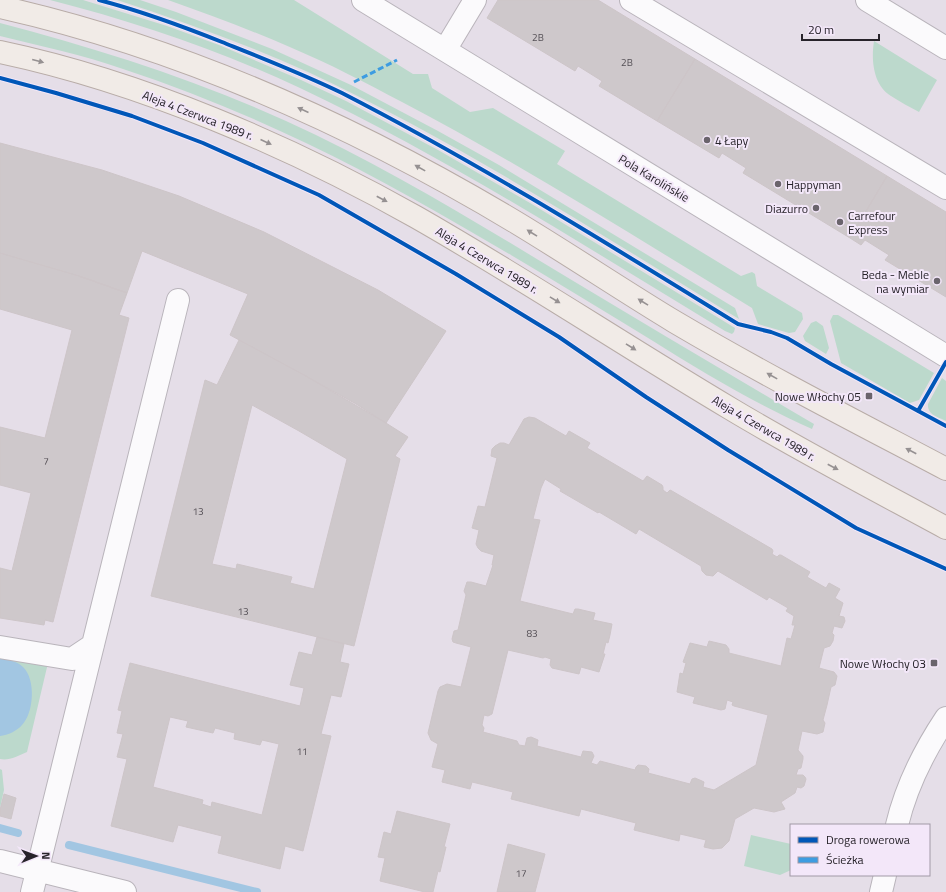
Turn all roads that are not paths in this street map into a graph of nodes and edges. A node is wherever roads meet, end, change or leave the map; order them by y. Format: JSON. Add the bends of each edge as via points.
{"nodes":[{"id":1,"x":363,"y":0,"type":"edge"},
{"id":2,"x":475,"y":0,"type":"edge"},
{"id":3,"x":631,"y":0,"type":"edge"},
{"id":4,"x":867,"y":0,"type":"edge"},
{"id":5,"x":0,"y":7,"type":"edge"},
{"id":6,"x":386,"y":7,"type":"edge"},
{"id":7,"x":946,"y":48,"type":"edge"},
{"id":8,"x":445,"y":50,"type":"junction"},
{"id":9,"x":0,"y":52,"type":"edge"},
{"id":10,"x":946,"y":188,"type":"edge"},
{"id":11,"x":178,"y":300,"type":"dead end"},
{"id":12,"x":946,"y":356,"type":"edge"},
{"id":13,"x":946,"y":469,"type":"edge"},
{"id":14,"x":946,"y":528,"type":"edge"},
{"id":15,"x":92,"y":645,"type":"junction"},
{"id":16,"x":0,"y":647,"type":"edge"},
{"id":17,"x":946,"y":718,"type":"edge"},
{"id":18,"x":897,"y":824,"type":"edge"},
{"id":19,"x":0,"y":861,"type":"edge"},
{"id":20,"x":37,"y":870,"type":"junction"},
{"id":21,"x":885,"y":876,"type":"edge"},
{"id":22,"x":32,"y":892,"type":"edge"},
{"id":23,"x":124,"y":892,"type":"edge"},
{"id":24,"x":880,"y":892,"type":"edge"}],
"edges":[{"from":1,"to":6,"type":"street","name":"Pola Karolińskie"},
{"from":2,"to":8,"type":"street"},
{"from":3,"to":10,"type":"street"},
{"from":4,"to":7,"type":"street"},
{"from":13,"to":5,"type":"main road","one_way":true,"via":[[676,322],[517,223],[354,134],[244,84],[120,39],[38,15]]},
{"from":6,"to":8,"type":"street","name":"Pola Karolińskie"},
{"from":8,"to":12,"type":"street","name":"Pola Karolińskie"},
{"from":9,"to":14,"type":"main road","name":"Aleja 4 Czerwca 1989 r.","one_way":true,"via":[[68,69],[167,102],[232,127],[341,177],[479,255],[792,445]]},
{"from":11,"to":15,"type":"street"},
{"from":15,"to":16,"type":"street","via":[[72,659]]},
{"from":15,"to":20,"type":"street"},
{"from":17,"to":18,"type":"street","via":[[932,738],[912,779]]},
{"from":19,"to":20,"type":"street"},
{"from":20,"to":22,"type":"street"},
{"from":20,"to":23,"type":"street"},
{"from":21,"to":24,"type":"street"}]}
